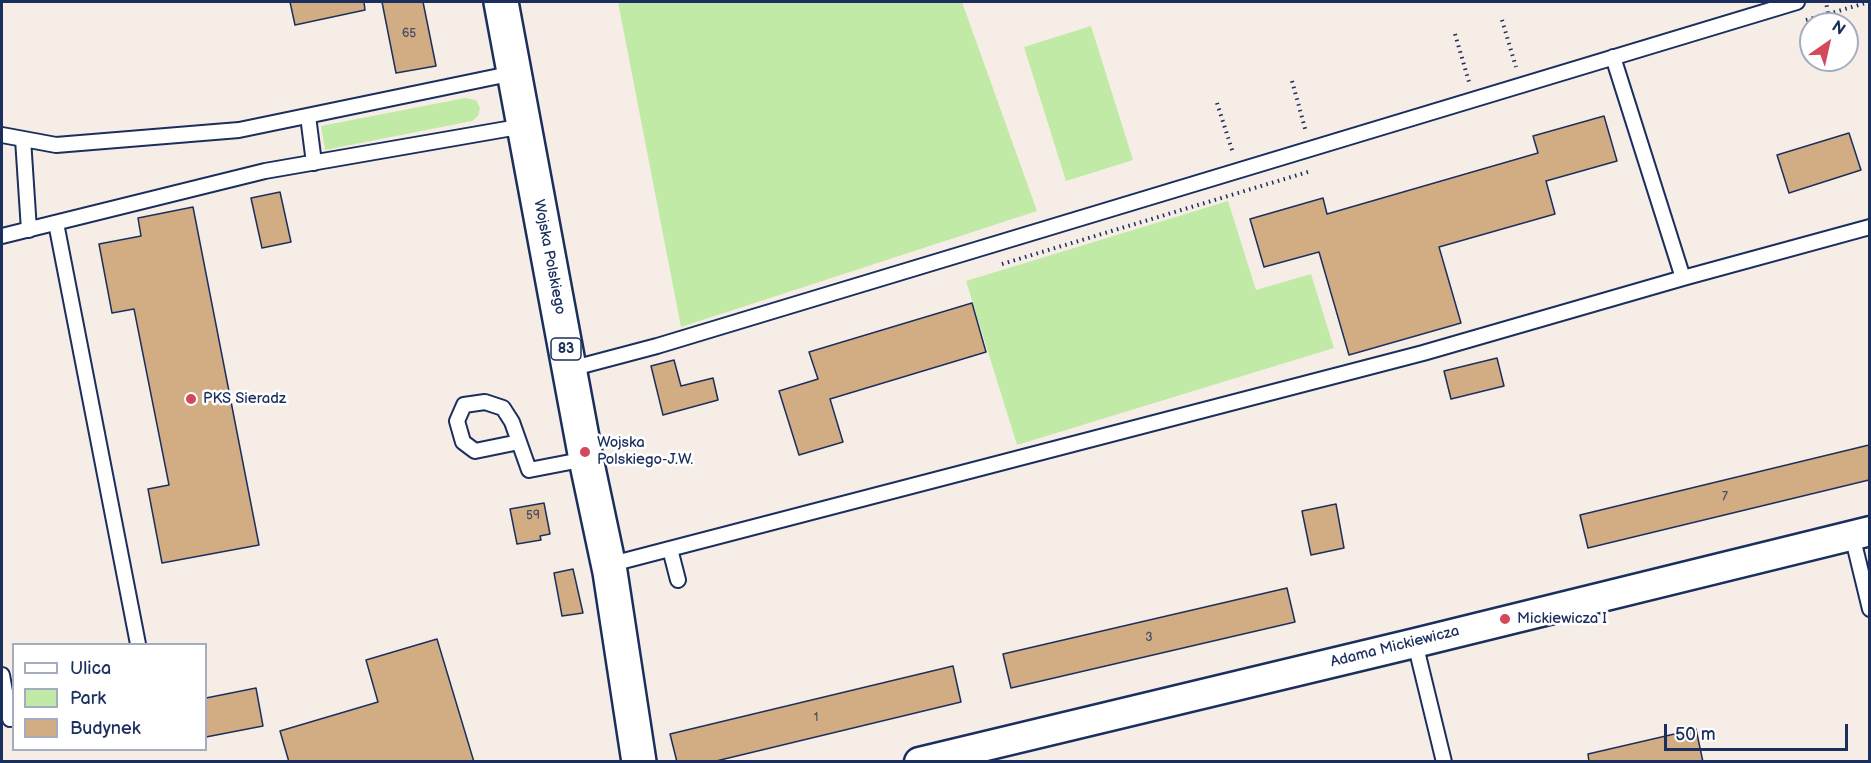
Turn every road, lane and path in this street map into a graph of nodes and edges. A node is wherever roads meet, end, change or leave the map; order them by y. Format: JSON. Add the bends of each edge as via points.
{"nodes":[{"id":1,"x":501,"y":2,"type":"edge"},
{"id":2,"x":1797,"y":2,"type":"edge"},
{"id":3,"x":1869,"y":2,"type":"edge"},
{"id":4,"x":1835,"y":12,"type":"edge"},
{"id":5,"x":1502,"y":20,"type":"dead end"},
{"id":6,"x":1455,"y":34,"type":"dead end"},
{"id":7,"x":1613,"y":57,"type":"junction"},
{"id":8,"x":515,"y":73,"type":"junction"},
{"id":9,"x":1292,"y":81,"type":"dead end"},
{"id":10,"x":1520,"y":85,"type":"junction"},
{"id":11,"x":1474,"y":99,"type":"junction"},
{"id":12,"x":1217,"y":103,"type":"dead end"},
{"id":13,"x":308,"y":116,"type":"junction"},
{"id":14,"x":525,"y":126,"type":"junction"},
{"id":15,"x":2,"y":135,"type":"edge"},
{"id":16,"x":23,"y":139,"type":"junction"},
{"id":17,"x":1311,"y":148,"type":"junction"},
{"id":18,"x":314,"y":163,"type":"junction"},
{"id":19,"x":1238,"y":170,"type":"junction"},
{"id":20,"x":1246,"y":191,"type":"dead end"},
{"id":21,"x":56,"y":223,"type":"junction"},
{"id":22,"x":1869,"y":227,"type":"edge"},
{"id":23,"x":29,"y":230,"type":"junction"},
{"id":24,"x":2,"y":236,"type":"edge"},
{"id":25,"x":1683,"y":278,"type":"junction"},
{"id":26,"x":570,"y":369,"type":"junction"},
{"id":27,"x":519,"y":442,"type":"junction"},
{"id":28,"x":586,"y":459,"type":"junction"},
{"id":29,"x":1861,"y":533,"type":"edge"},
{"id":30,"x":670,"y":549,"type":"junction"},
{"id":31,"x":608,"y":565,"type":"junction"},
{"id":32,"x":678,"y":580,"type":"dead end"},
{"id":33,"x":1869,"y":609,"type":"edge"},
{"id":34,"x":138,"y":643,"type":"edge"},
{"id":35,"x":1415,"y":643,"type":"junction"},
{"id":36,"x":2,"y":675,"type":"edge"},
{"id":37,"x":10,"y":719,"type":"dead end"},
{"id":38,"x":639,"y":762,"type":"edge"},
{"id":39,"x":919,"y":762,"type":"edge"},
{"id":40,"x":1444,"y":762,"type":"edge"}],
"edges":[{"from":1,"to":8,"type":"main road","name":"Wojska Polskiego","number":"83"},
{"from":2,"to":7,"type":"lane"},
{"from":3,"to":4,"type":"path"},
{"from":5,"to":10,"type":"path"},
{"from":6,"to":11,"type":"path"},
{"from":7,"to":10,"type":"lane"},
{"from":7,"to":25,"type":"lane"},
{"from":8,"to":13,"type":"lane"},
{"from":8,"to":14,"type":"main road","name":"Wojska Polskiego","number":"83"},
{"from":9,"to":17,"type":"path"},
{"from":10,"to":11,"type":"lane"},
{"from":11,"to":17,"type":"lane"},
{"from":12,"to":19,"type":"path"},
{"from":13,"to":16,"type":"lane","via":[[239,130],[56,145]]},
{"from":13,"to":18,"type":"lane"},
{"from":14,"to":18,"type":"lane"},
{"from":14,"to":26,"type":"main road","name":"Wojska Polskiego","number":"83"},
{"from":15,"to":16,"type":"lane"},
{"from":16,"to":23,"type":"lane"},
{"from":17,"to":19,"type":"lane"},
{"from":18,"to":21,"type":"lane","via":[[265,171]]},
{"from":19,"to":20,"type":"path"},
{"from":19,"to":26,"type":"lane","via":[[668,343]]},
{"from":21,"to":23,"type":"lane"},
{"from":21,"to":34,"type":"lane"},
{"from":22,"to":25,"type":"lane"},
{"from":23,"to":24,"type":"lane"},
{"from":25,"to":30,"type":"lane","via":[[1423,353]]},
{"from":26,"to":28,"type":"main road","name":"Wojska Polskiego","number":"83"},
{"from":27,"to":27,"type":"lane","via":[[503,408],[485,402],[464,405],[457,421],[463,442],[475,452]]},
{"from":27,"to":28,"type":"lane","via":[[529,470]]},
{"from":28,"to":31,"type":"main road","name":"Wojska Polskiego","number":"83"},
{"from":29,"to":33,"type":"lane"},
{"from":29,"to":35,"type":"street","name":"Adama Mickiewicza"},
{"from":30,"to":31,"type":"lane"},
{"from":30,"to":32,"type":"lane"},
{"from":31,"to":38,"type":"main road","name":"Wojska Polskiego","number":"83"},
{"from":35,"to":39,"type":"street","name":"Adama Mickiewicza"},
{"from":35,"to":40,"type":"lane"},
{"from":36,"to":37,"type":"lane"}]}
